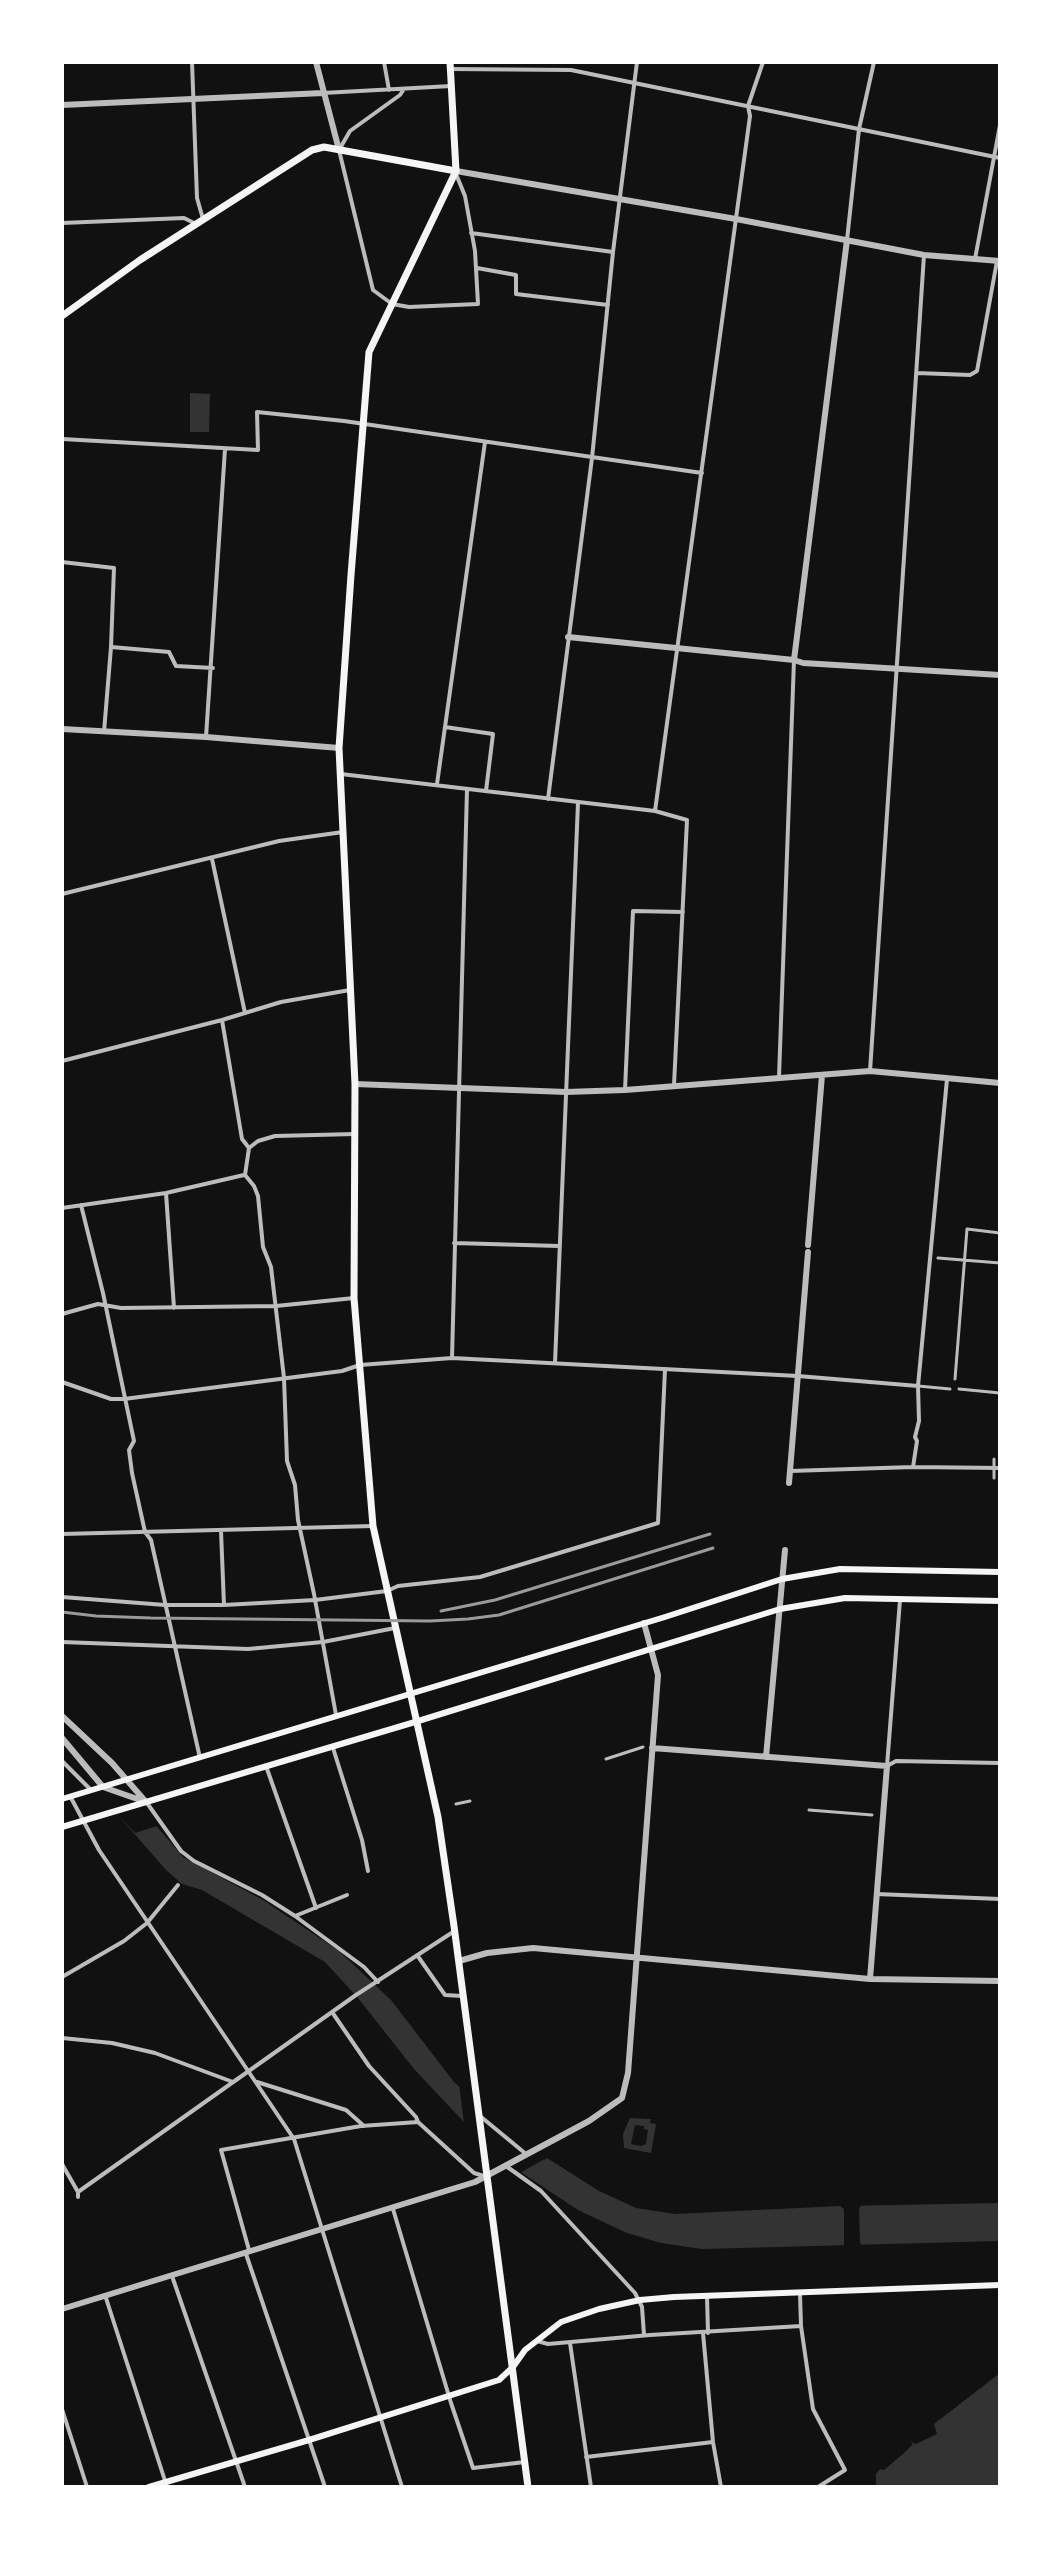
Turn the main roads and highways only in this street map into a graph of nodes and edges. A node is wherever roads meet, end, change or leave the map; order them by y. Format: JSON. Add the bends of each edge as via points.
{"nodes":[{"id":1,"x":450,"y":66,"type":"edge"},
{"id":2,"x":456,"y":171,"type":"junction"},
{"id":3,"x":62,"y":316,"type":"edge"},
{"id":4,"x":1000,"y":1572,"type":"edge"},
{"id":5,"x":1000,"y":1601,"type":"edge"},
{"id":6,"x":409,"y":1694,"type":"junction"},
{"id":7,"x":415,"y":1722,"type":"junction"},
{"id":8,"x":62,"y":1799,"type":"edge"},
{"id":9,"x":62,"y":1827,"type":"edge"},
{"id":10,"x":1000,"y":2285,"type":"edge"},
{"id":11,"x":513,"y":2367,"type":"junction"},
{"id":12,"x":166,"y":2485,"type":"edge"},
{"id":13,"x":149,"y":2487,"type":"edge"},
{"id":14,"x":528,"y":2487,"type":"edge"}],
"edges":[{"from":1,"to":2,"type":"main road"},
{"from":2,"to":3,"type":"main road","via":[[324,147],[312,150]]},
{"from":2,"to":6,"type":"main road","via":[[369,352],[339,748],[355,1084],[354,1298],[373,1526]]},
{"from":4,"to":6,"type":"main road","via":[[840,1569],[782,1579]]},
{"from":5,"to":7,"type":"main road","via":[[845,1598],[780,1609]]},
{"from":6,"to":7,"type":"main road"},
{"from":6,"to":8,"type":"main road"},
{"from":7,"to":9,"type":"main road"},
{"from":7,"to":11,"type":"main road","via":[[438,1817]]},
{"from":10,"to":11,"type":"main road","via":[[640,2300],[561,2322],[525,2350]]},
{"from":11,"to":12,"type":"main road","via":[[499,2380]]},
{"from":11,"to":14,"type":"main road"},
{"from":12,"to":13,"type":"main road"}]}
